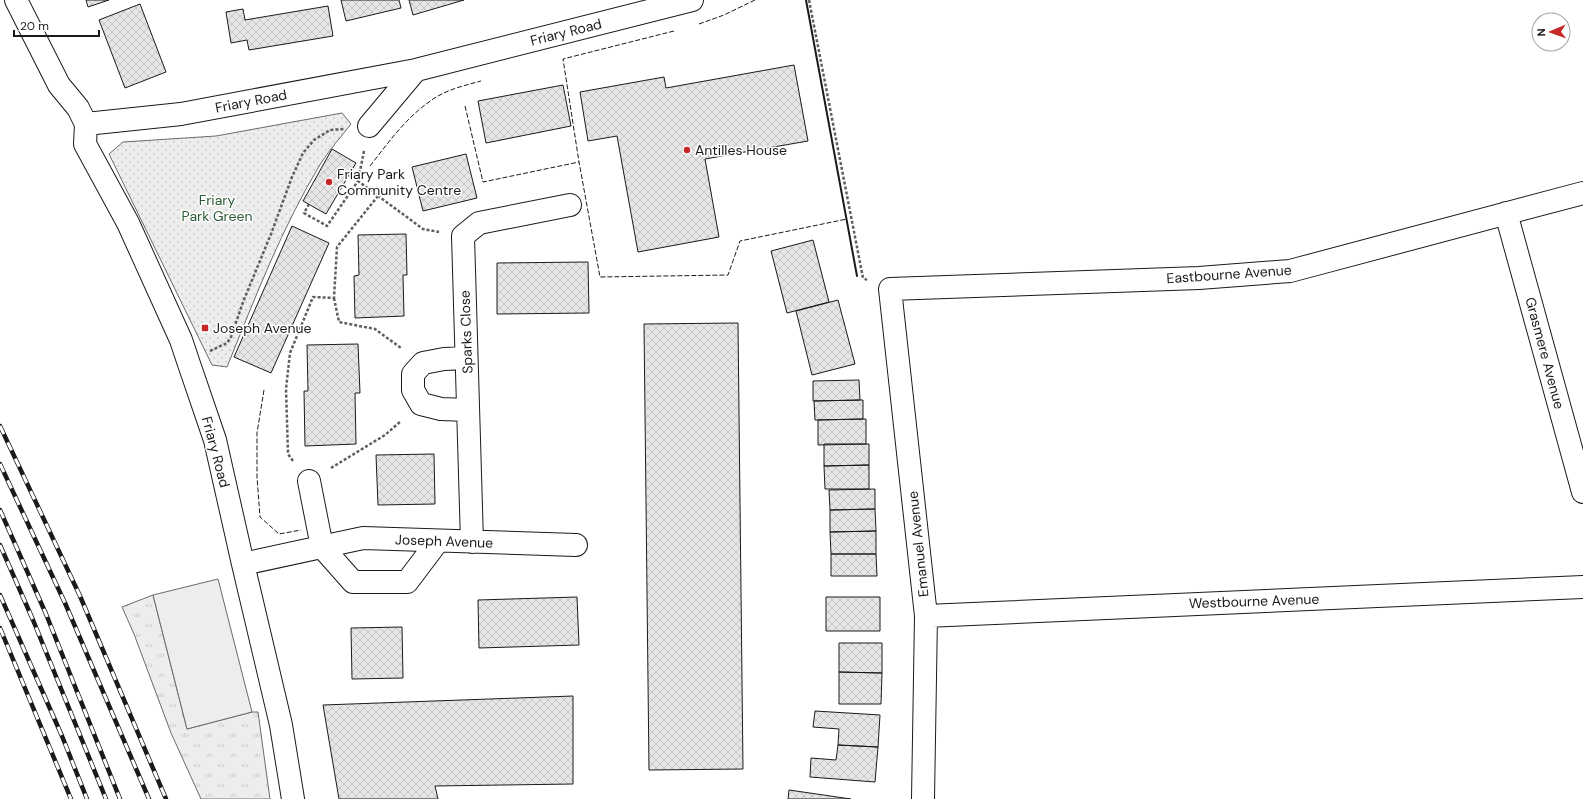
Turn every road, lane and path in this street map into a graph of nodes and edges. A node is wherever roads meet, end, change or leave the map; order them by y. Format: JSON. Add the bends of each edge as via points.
{"nodes":[{"id":1,"x":16,"y":0,"type":"edge"},
{"id":2,"x":692,"y":0,"type":"edge"},
{"id":3,"x":809,"y":0,"type":"edge"},
{"id":4,"x":416,"y":70,"type":"junction"},
{"id":5,"x":86,"y":124,"type":"junction"},
{"id":6,"x":370,"y":126,"type":"junction"},
{"id":7,"x":358,"y":181,"type":"junction"},
{"id":8,"x":1583,"y":193,"type":"edge"},
{"id":9,"x":378,"y":196,"type":"junction"},
{"id":10,"x":309,"y":204,"type":"dead end"},
{"id":11,"x":570,"y":206,"type":"dead end"},
{"id":12,"x":1506,"y":214,"type":"junction"},
{"id":13,"x":463,"y":236,"type":"junction"},
{"id":14,"x":890,"y":289,"type":"junction"},
{"id":15,"x":334,"y":298,"type":"junction"},
{"id":16,"x":466,"y":358,"type":"junction"},
{"id":17,"x":188,"y":361,"type":"junction"},
{"id":18,"x":423,"y":363,"type":"junction"},
{"id":19,"x":421,"y":404,"type":"junction"},
{"id":20,"x":468,"y":410,"type":"junction"},
{"id":21,"x":309,"y":481,"type":"junction"},
{"id":22,"x":1583,"y":492,"type":"edge"},
{"id":23,"x":438,"y":541,"type":"junction"},
{"id":24,"x":472,"y":542,"type":"junction"},
{"id":25,"x":576,"y":545,"type":"dead end"},
{"id":26,"x":322,"y":547,"type":"junction"},
{"id":27,"x":243,"y":564,"type":"junction"},
{"id":28,"x":1583,"y":587,"type":"edge"},
{"id":29,"x":926,"y":616,"type":"junction"},
{"id":30,"x":293,"y":799,"type":"edge"},
{"id":31,"x":923,"y":799,"type":"edge"}],
"edges":[{"from":1,"to":5,"type":"street","via":[[59,85],[78,108]]},
{"from":2,"to":4,"type":"street","name":"Friary Road"},
{"from":3,"to":14,"type":"path","via":[[863,278]]},
{"from":4,"to":5,"type":"street","name":"Friary Road","via":[[181,114]]},
{"from":4,"to":6,"type":"street"},
{"from":5,"to":17,"type":"street","name":"Friary Road","via":[[85,144],[128,223]]},
{"from":6,"to":7,"type":"path"},
{"from":6,"to":17,"type":"path","via":[[330,130],[314,140],[303,153],[231,337],[227,343]]},
{"from":7,"to":9,"type":"path"},
{"from":7,"to":10,"type":"path","via":[[327,226],[304,213]]},
{"from":8,"to":12,"type":"street","name":"Eastbourne Avenue"},
{"from":9,"to":13,"type":"path","via":[[423,229]]},
{"from":9,"to":15,"type":"path","via":[[337,247]]},
{"from":11,"to":13,"type":"street","via":[[479,223]]},
{"from":12,"to":14,"type":"street","name":"Eastbourne Avenue","via":[[1290,271],[1199,278]]},
{"from":12,"to":22,"type":"street","name":"Grasmere Avenue"},
{"from":13,"to":16,"type":"street","name":"Sparks Close"},
{"from":14,"to":29,"type":"street","name":"Emanuel Avenue"},
{"from":15,"to":18,"type":"path","via":[[339,322],[375,329]]},
{"from":15,"to":21,"type":"path","via":[[313,297],[290,353],[286,389],[288,454]]},
{"from":16,"to":18,"type":"street"},
{"from":16,"to":20,"type":"street","name":"Sparks Close"},
{"from":17,"to":27,"type":"street","name":"Friary Road","via":[[216,440]]},
{"from":18,"to":19,"type":"street","via":[[413,374],[413,390]]},
{"from":19,"to":20,"type":"street","via":[[441,409]]},
{"from":19,"to":21,"type":"path","via":[[385,436]]},
{"from":20,"to":24,"type":"street","name":"Sparks Close"},
{"from":21,"to":26,"type":"street"},
{"from":23,"to":24,"type":"street","name":"Joseph Avenue"},
{"from":23,"to":26,"type":"street","name":"Joseph Avenue","via":[[363,538]]},
{"from":23,"to":26,"type":"street","via":[[407,582],[353,582]]},
{"from":24,"to":25,"type":"street","name":"Joseph Avenue"},
{"from":26,"to":27,"type":"street","name":"Joseph Avenue"},
{"from":27,"to":30,"type":"street","name":"Friary Road","via":[[281,724]]},
{"from":28,"to":29,"type":"street","name":"Westbourne Avenue"},
{"from":29,"to":31,"type":"street","name":"Emanuel Avenue"}]}
